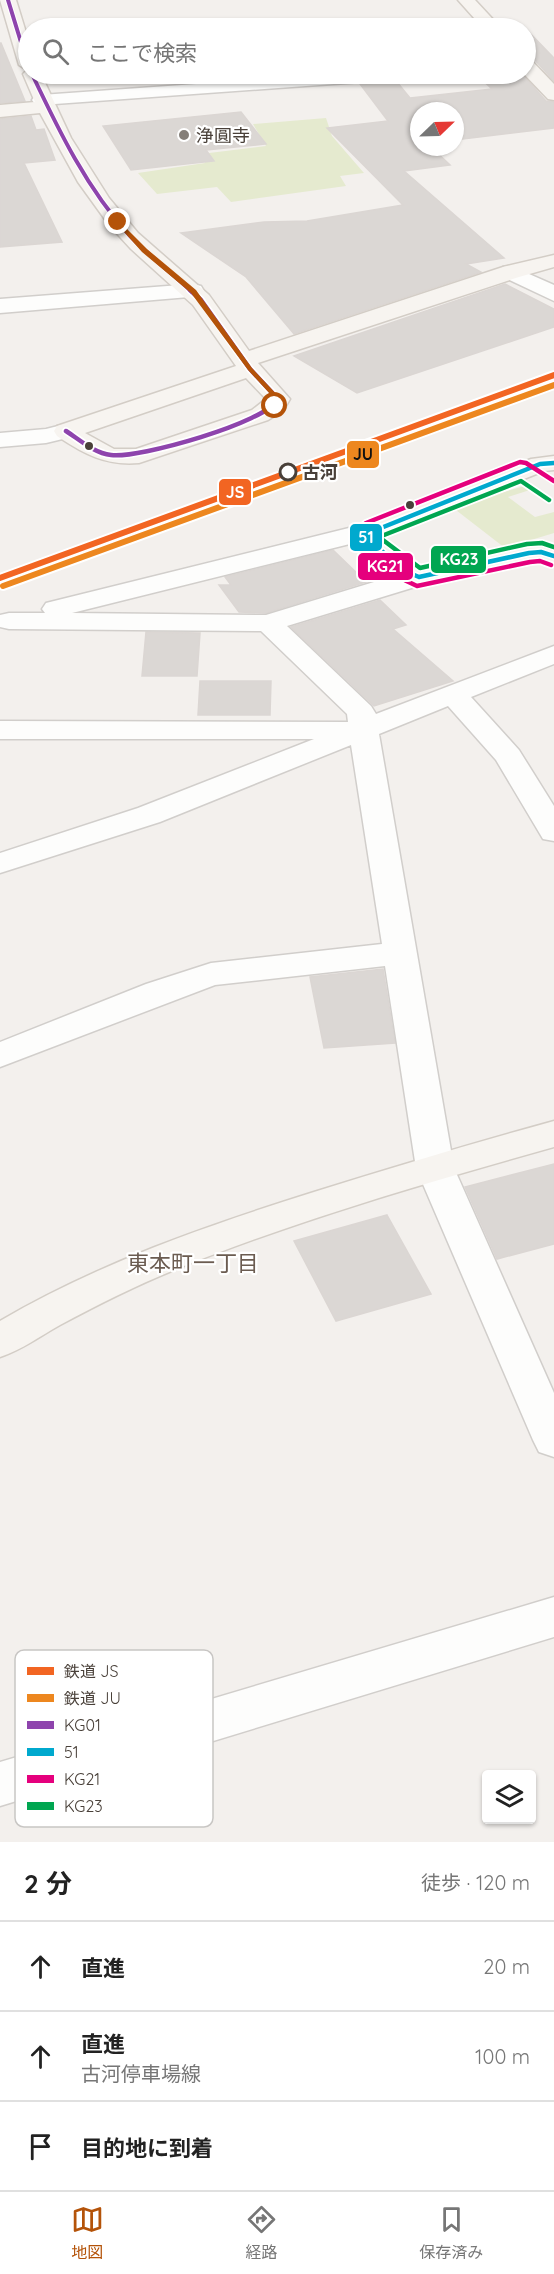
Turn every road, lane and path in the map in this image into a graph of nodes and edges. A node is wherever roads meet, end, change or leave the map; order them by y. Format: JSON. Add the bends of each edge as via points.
{"nodes":[{"id":1,"x":8,"y":0,"type":"edge"},
{"id":2,"x":466,"y":0,"type":"edge"},
{"id":3,"x":483,"y":18,"type":"edge"},
{"id":4,"x":18,"y":32,"type":"edge"},
{"id":5,"x":536,"y":77,"type":"edge"},
{"id":6,"x":36,"y":84,"type":"edge"},
{"id":7,"x":279,"y":84,"type":"edge"},
{"id":8,"x":554,"y":95,"type":"edge"},
{"id":9,"x":43,"y":103,"type":"junction"},
{"id":10,"x":0,"y":111,"type":"edge"},
{"id":11,"x":554,"y":261,"type":"edge"},
{"id":12,"x":511,"y":272,"type":"junction"},
{"id":13,"x":194,"y":291,"type":"junction"},
{"id":14,"x":554,"y":294,"type":"edge"},
{"id":15,"x":0,"y":306,"type":"edge"},
{"id":16,"x":247,"y":365,"type":"junction"},
{"id":17,"x":66,"y":431,"type":"junction"},
{"id":18,"x":0,"y":440,"type":"edge"},
{"id":19,"x":554,"y":463,"type":"edge"},
{"id":20,"x":369,"y":531,"type":"junction"},
{"id":21,"x":554,"y":548,"type":"edge"},
{"id":22,"x":554,"y":556,"type":"edge"},
{"id":23,"x":419,"y":577,"type":"junction"},
{"id":24,"x":4,"y":623,"type":"edge"},
{"id":25,"x":268,"y":623,"type":"junction"},
{"id":26,"x":554,"y":654,"type":"edge"},
{"id":27,"x":453,"y":694,"type":"junction"},
{"id":28,"x":0,"y":730,"type":"edge"},
{"id":29,"x":365,"y":730,"type":"junction"},
{"id":30,"x":554,"y":832,"type":"edge"},
{"id":31,"x":0,"y":863,"type":"edge"},
{"id":32,"x":401,"y":953,"type":"junction"},
{"id":33,"x":0,"y":1055,"type":"edge"},
{"id":34,"x":554,"y":1134,"type":"edge"},
{"id":35,"x":435,"y":1168,"type":"junction"},
{"id":36,"x":0,"y":1341,"type":"edge"},
{"id":37,"x":554,"y":1440,"type":"edge"},
{"id":38,"x":554,"y":1617,"type":"edge"},
{"id":39,"x":213,"y":1720,"type":"edge"},
{"id":40,"x":15,"y":1779,"type":"edge"},
{"id":41,"x":0,"y":1784,"type":"edge"}],
"edges":[{"from":1,"to":4,"type":"street"},
{"from":2,"to":3,"type":"street"},
{"from":5,"to":8,"type":"street"},
{"from":6,"to":9,"type":"street"},
{"from":7,"to":9,"type":"street"},
{"from":9,"to":10,"type":"street"},
{"from":9,"to":13,"type":"street","via":[[118,222]]},
{"from":11,"to":12,"type":"street"},
{"from":12,"to":14,"type":"street"},
{"from":12,"to":16,"type":"street"},
{"from":13,"to":15,"type":"street"},
{"from":13,"to":16,"type":"street"},
{"from":16,"to":17,"type":"street"},
{"from":16,"to":17,"type":"street","via":[[278,399],[275,406],[260,415],[125,458],[105,456]]},
{"from":17,"to":18,"type":"street"},
{"from":19,"to":20,"type":"street","via":[[540,464]]},
{"from":20,"to":23,"type":"street","via":[[366,538],[407,572]]},
{"from":20,"to":24,"type":"street"},
{"from":21,"to":22,"type":"street"},
{"from":22,"to":23,"type":"street","via":[[530,553]]},
{"from":23,"to":25,"type":"street"},
{"from":24,"to":25,"type":"street"},
{"from":25,"to":29,"type":"street","via":[[361,712]]},
{"from":26,"to":27,"type":"street"},
{"from":27,"to":29,"type":"street"},
{"from":27,"to":30,"type":"street","via":[[508,756]]},
{"from":28,"to":29,"type":"street"},
{"from":29,"to":31,"type":"street","via":[[149,815]]},
{"from":29,"to":32,"type":"street"},
{"from":32,"to":33,"type":"street","via":[[211,975]]},
{"from":32,"to":35,"type":"street"},
{"from":34,"to":35,"type":"street"},
{"from":35,"to":36,"type":"street","via":[[242,1228],[137,1268]]},
{"from":35,"to":37,"type":"street"},
{"from":38,"to":39,"type":"street"},
{"from":40,"to":41,"type":"street"}]}
